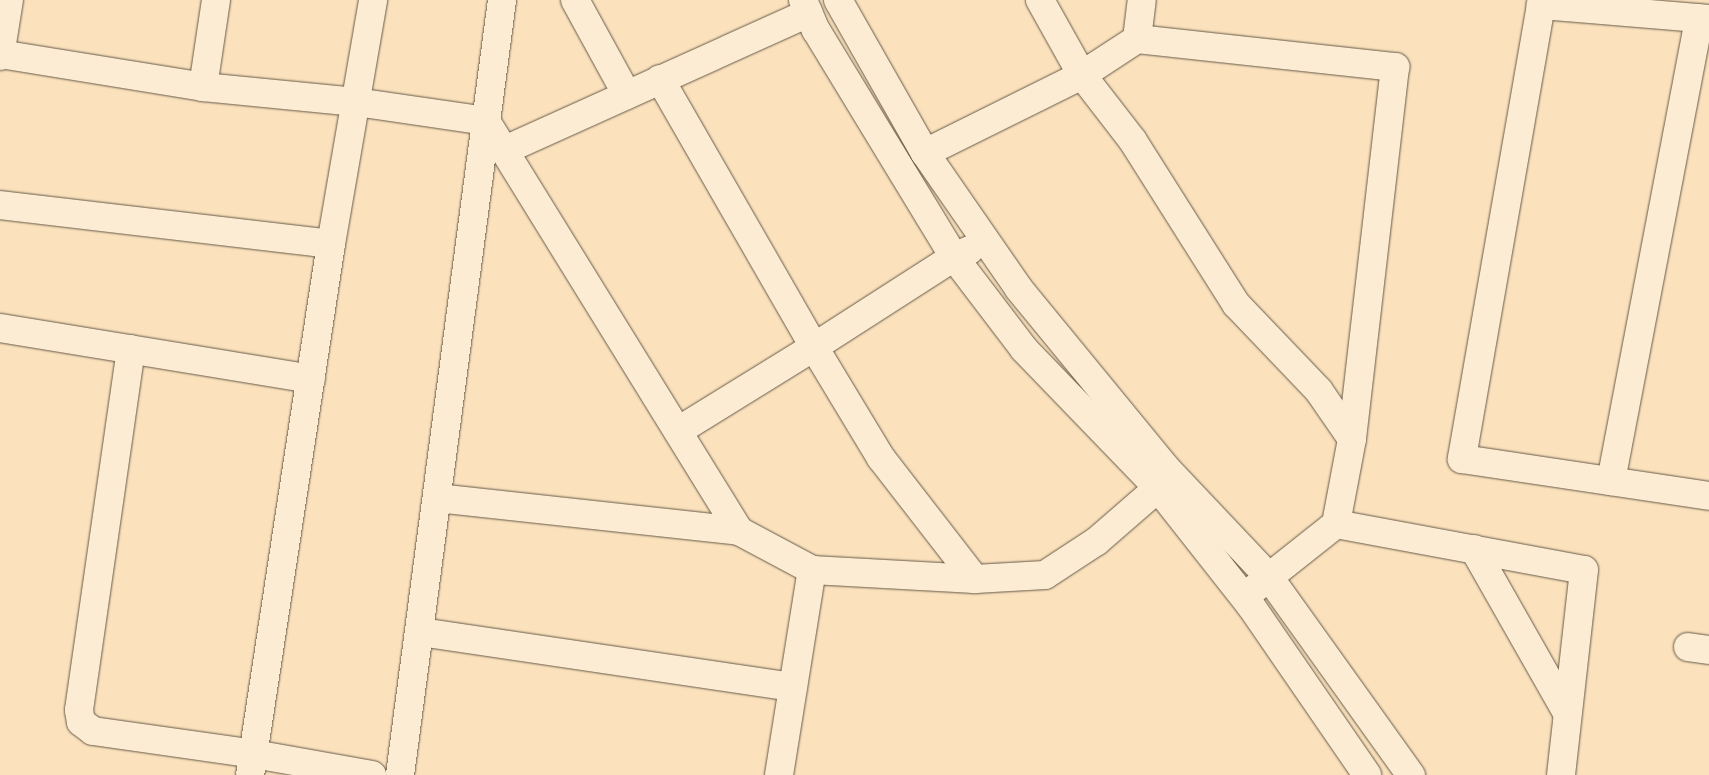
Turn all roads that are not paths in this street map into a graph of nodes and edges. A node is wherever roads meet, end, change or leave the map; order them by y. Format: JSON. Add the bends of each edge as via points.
{"nodes":[{"id":1,"x":9,"y":0,"type":"edge"},
{"id":2,"x":216,"y":0,"type":"edge"},
{"id":3,"x":373,"y":0,"type":"edge"},
{"id":4,"x":502,"y":0,"type":"edge"},
{"id":5,"x":575,"y":0,"type":"edge"},
{"id":6,"x":838,"y":0,"type":"edge"},
{"id":7,"x":1040,"y":0,"type":"edge"},
{"id":8,"x":1142,"y":0,"type":"edge"},
{"id":9,"x":1541,"y":2,"type":"edge"},
{"id":10,"x":806,"y":7,"type":"edge"},
{"id":11,"x":1704,"y":18,"type":"edge"},
{"id":12,"x":1137,"y":39,"type":"junction"},
{"id":13,"x":0,"y":55,"type":"edge"},
{"id":14,"x":1082,"y":75,"type":"junction"},
{"id":15,"x":660,"y":79,"type":"junction"},
{"id":16,"x":203,"y":87,"type":"junction"},
{"id":17,"x":627,"y":95,"type":"junction"},
{"id":18,"x":356,"y":102,"type":"junction"},
{"id":19,"x":486,"y":121,"type":"junction"},
{"id":20,"x":505,"y":150,"type":"junction"},
{"id":21,"x":925,"y":153,"type":"junction"},
{"id":22,"x":0,"y":205,"type":"edge"},
{"id":23,"x":987,"y":242,"type":"junction"},
{"id":24,"x":332,"y":244,"type":"junction"},
{"id":25,"x":954,"y":257,"type":"junction"},
{"id":26,"x":0,"y":328,"type":"edge"},
{"id":27,"x":814,"y":347,"type":"junction"},
{"id":28,"x":131,"y":349,"type":"junction"},
{"id":29,"x":311,"y":379,"type":"junction"},
{"id":30,"x":678,"y":431,"type":"junction"},
{"id":31,"x":1352,"y":439,"type":"junction"},
{"id":32,"x":1611,"y":481,"type":"junction"},
{"id":33,"x":1158,"y":488,"type":"junction"},
{"id":34,"x":1709,"y":496,"type":"edge"},
{"id":35,"x":437,"y":498,"type":"junction"},
{"id":36,"x":1336,"y":524,"type":"junction"},
{"id":37,"x":739,"y":531,"type":"junction"},
{"id":38,"x":1474,"y":550,"type":"junction"},
{"id":39,"x":812,"y":570,"type":"junction"},
{"id":40,"x":1269,"y":577,"type":"junction"},
{"id":41,"x":975,"y":579,"type":"junction"},
{"id":42,"x":1244,"y":597,"type":"junction"},
{"id":43,"x":420,"y":632,"type":"junction"},
{"id":44,"x":794,"y":688,"type":"junction"},
{"id":45,"x":1567,"y":713,"type":"junction"},
{"id":46,"x":252,"y":764,"type":"edge"},
{"id":47,"x":372,"y":775,"type":"edge"},
{"id":48,"x":400,"y":775,"type":"edge"},
{"id":49,"x":779,"y":775,"type":"edge"},
{"id":50,"x":1366,"y":775,"type":"edge"},
{"id":51,"x":1411,"y":775,"type":"edge"},
{"id":52,"x":1561,"y":775,"type":"edge"}],
"edges":[{"from":1,"to":13,"type":"street"},
{"from":2,"to":16,"type":"street"},
{"from":3,"to":18,"type":"street"},
{"from":4,"to":19,"type":"street"},
{"from":5,"to":17,"type":"street"},
{"from":6,"to":21,"type":"street"},
{"from":7,"to":14,"type":"street"},
{"from":8,"to":12,"type":"street"},
{"from":9,"to":11,"type":"street"},
{"from":9,"to":32,"type":"street","via":[[1462,459]]},
{"from":10,"to":15,"type":"street"},
{"from":10,"to":25,"type":"street","via":[[816,30]]},
{"from":11,"to":32,"type":"street"},
{"from":12,"to":14,"type":"street"},
{"from":12,"to":31,"type":"street","via":[[1395,67]]},
{"from":13,"to":16,"type":"street"},
{"from":14,"to":21,"type":"street"},
{"from":14,"to":31,"type":"street","via":[[1132,141],[1236,304],[1319,391]]},
{"from":15,"to":17,"type":"street"},
{"from":15,"to":27,"type":"street"},
{"from":16,"to":18,"type":"street"},
{"from":17,"to":20,"type":"street"},
{"from":18,"to":19,"type":"street"},
{"from":18,"to":24,"type":"street"},
{"from":19,"to":20,"type":"street"},
{"from":19,"to":35,"type":"street"},
{"from":20,"to":30,"type":"street"},
{"from":21,"to":23,"type":"street"},
{"from":22,"to":24,"type":"street"},
{"from":23,"to":25,"type":"street"},
{"from":23,"to":40,"type":"street","via":[[1018,289],[1165,467]]},
{"from":24,"to":29,"type":"street"},
{"from":25,"to":27,"type":"street"},
{"from":25,"to":33,"type":"street","via":[[1024,349]]},
{"from":26,"to":28,"type":"street"},
{"from":27,"to":30,"type":"street"},
{"from":27,"to":41,"type":"street","via":[[881,458]]},
{"from":28,"to":29,"type":"street"},
{"from":28,"to":46,"type":"street","via":[[79,710],[81,722],[93,731]]},
{"from":29,"to":46,"type":"street"},
{"from":30,"to":37,"type":"street"},
{"from":31,"to":36,"type":"street"},
{"from":32,"to":34,"type":"street"},
{"from":33,"to":41,"type":"street","via":[[1097,541],[1045,575]]},
{"from":33,"to":42,"type":"street"},
{"from":35,"to":37,"type":"street"},
{"from":35,"to":43,"type":"street"},
{"from":36,"to":38,"type":"street"},
{"from":36,"to":40,"type":"street"},
{"from":37,"to":39,"type":"street"},
{"from":38,"to":45,"type":"street"},
{"from":38,"to":45,"type":"street","via":[[1584,570]]},
{"from":39,"to":41,"type":"street"},
{"from":39,"to":44,"type":"street"},
{"from":40,"to":42,"type":"street"},
{"from":40,"to":51,"type":"street"},
{"from":42,"to":50,"type":"street"},
{"from":43,"to":44,"type":"street"},
{"from":43,"to":48,"type":"street"},
{"from":44,"to":49,"type":"street"},
{"from":45,"to":52,"type":"street"},
{"from":46,"to":47,"type":"street"}]}
